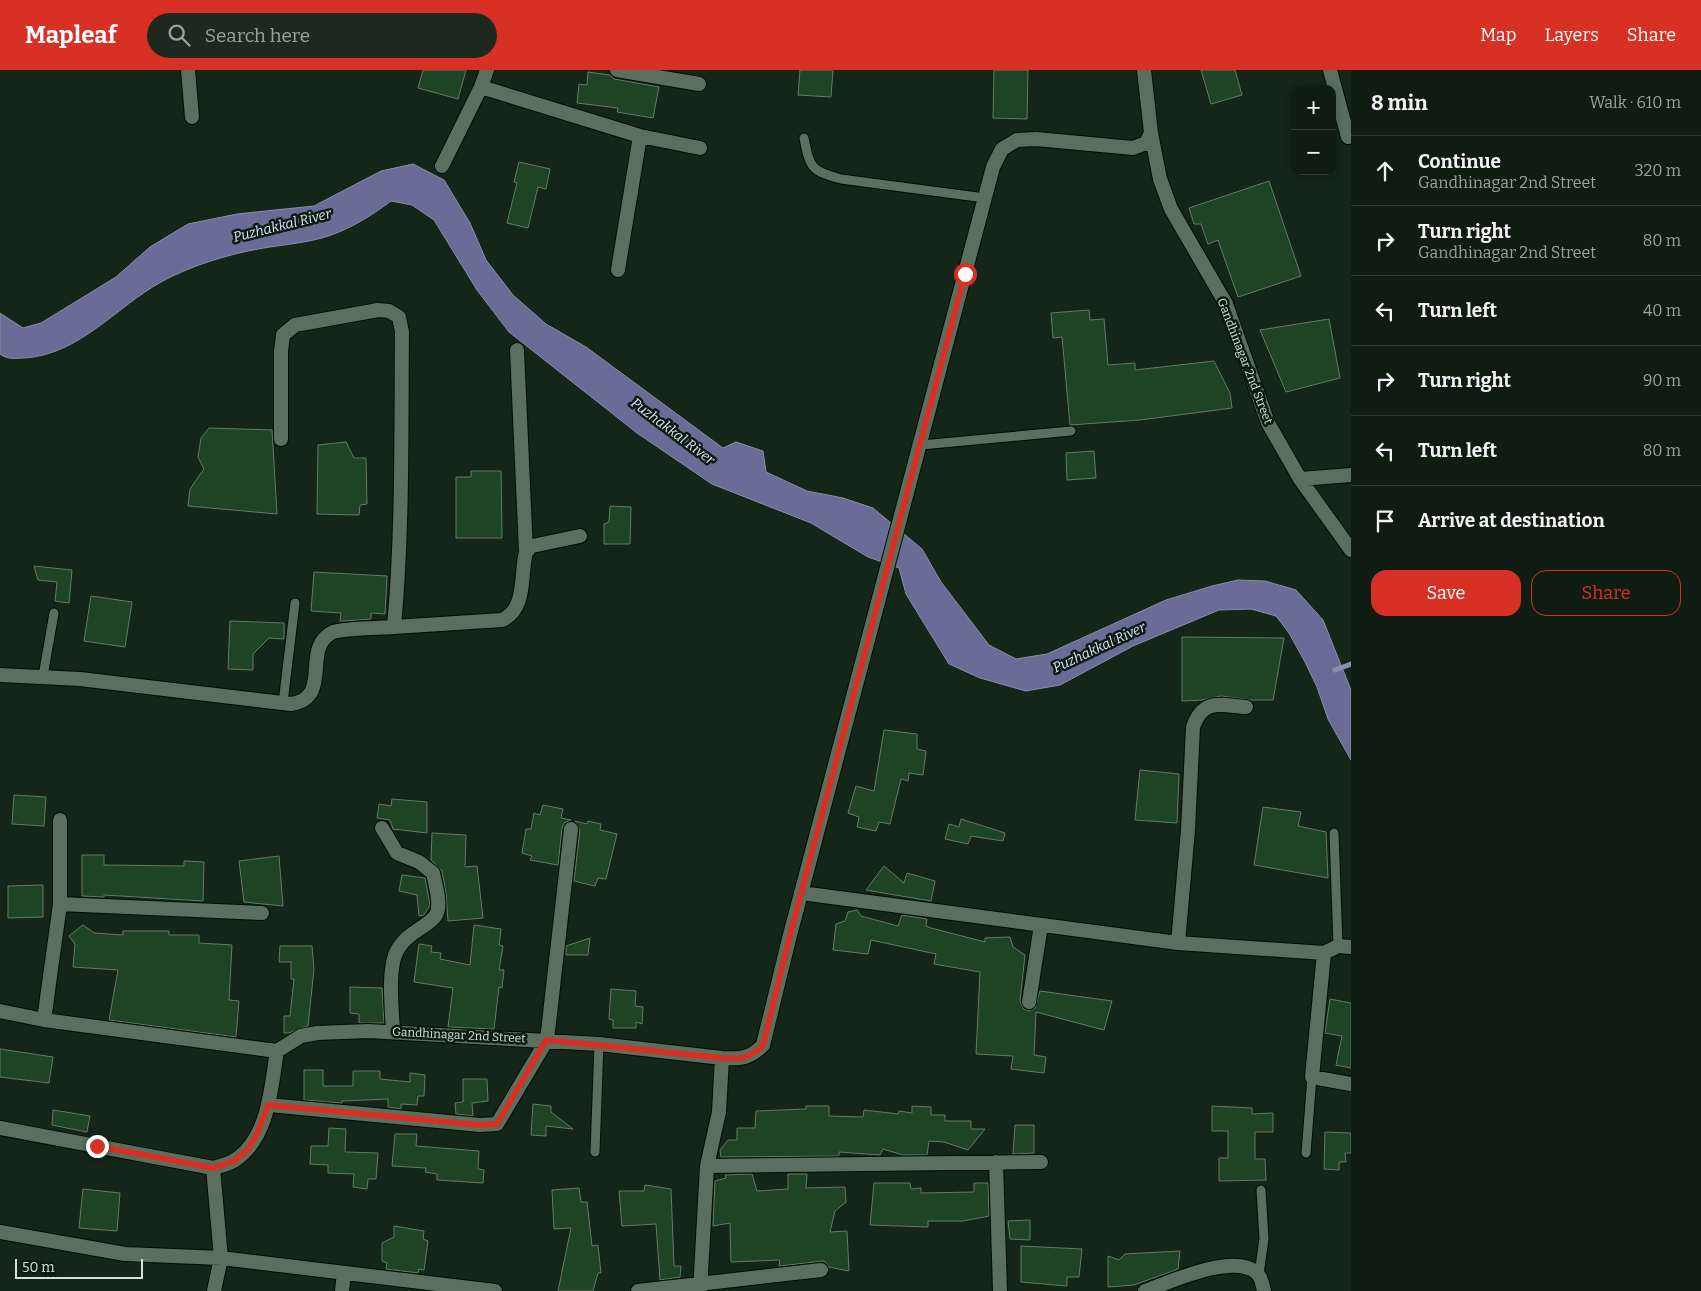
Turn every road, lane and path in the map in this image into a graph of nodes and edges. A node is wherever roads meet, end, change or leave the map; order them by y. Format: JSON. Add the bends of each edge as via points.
{"nodes":[{"id":1,"x":188,"y":70,"type":"edge"},
{"id":2,"x":487,"y":70,"type":"edge"},
{"id":3,"x":618,"y":70,"type":"edge"},
{"id":4,"x":1144,"y":70,"type":"edge"},
{"id":5,"x":1330,"y":70,"type":"edge"},
{"id":6,"x":699,"y":84,"type":"dead end"},
{"id":7,"x":481,"y":87,"type":"junction"},
{"id":8,"x":192,"y":118,"type":"dead end"},
{"id":9,"x":1151,"y":133,"type":"junction"},
{"id":10,"x":640,"y":136,"type":"junction"},
{"id":11,"x":1348,"y":137,"type":"dead end"},
{"id":12,"x":804,"y":138,"type":"dead end"},
{"id":13,"x":700,"y":148,"type":"dead end"},
{"id":14,"x":442,"y":166,"type":"dead end"},
{"id":15,"x":985,"y":198,"type":"junction"},
{"id":16,"x":618,"y":270,"type":"dead end"},
{"id":17,"x":516,"y":350,"type":"dead end"},
{"id":18,"x":1071,"y":431,"type":"dead end"},
{"id":19,"x":281,"y":438,"type":"dead end"},
{"id":20,"x":921,"y":445,"type":"junction"},
{"id":21,"x":1351,"y":475,"type":"edge"},
{"id":22,"x":1300,"y":479,"type":"junction"},
{"id":23,"x":580,"y":536,"type":"dead end"},
{"id":24,"x":1351,"y":550,"type":"edge"},
{"id":25,"x":526,"y":552,"type":"junction"},
{"id":26,"x":295,"y":603,"type":"dead end"},
{"id":27,"x":54,"y":612,"type":"dead end"},
{"id":28,"x":394,"y":627,"type":"junction"},
{"id":29,"x":0,"y":675,"type":"edge"},
{"id":30,"x":44,"y":676,"type":"junction"},
{"id":31,"x":283,"y":703,"type":"junction"},
{"id":32,"x":1246,"y":707,"type":"dead end"},
{"id":33,"x":60,"y":820,"type":"dead end"},
{"id":34,"x":382,"y":828,"type":"dead end"},
{"id":35,"x":571,"y":829,"type":"dead end"},
{"id":36,"x":1334,"y":833,"type":"dead end"},
{"id":37,"x":801,"y":893,"type":"junction"},
{"id":38,"x":60,"y":904,"type":"junction"},
{"id":39,"x":262,"y":913,"type":"dead end"},
{"id":40,"x":1041,"y":925,"type":"junction"},
{"id":41,"x":1178,"y":943,"type":"junction"},
{"id":42,"x":1345,"y":946,"type":"edge"},
{"id":43,"x":1324,"y":953,"type":"junction"},
{"id":44,"x":1029,"y":1002,"type":"dead end"},
{"id":45,"x":0,"y":1011,"type":"edge"},
{"id":46,"x":44,"y":1020,"type":"junction"},
{"id":47,"x":392,"y":1032,"type":"junction"},
{"id":48,"x":546,"y":1040,"type":"junction"},
{"id":49,"x":599,"y":1044,"type":"junction"},
{"id":50,"x":277,"y":1051,"type":"junction"},
{"id":51,"x":722,"y":1058,"type":"junction"},
{"id":52,"x":1312,"y":1077,"type":"junction"},
{"id":53,"x":1351,"y":1084,"type":"edge"},
{"id":54,"x":268,"y":1105,"type":"junction"},
{"id":55,"x":0,"y":1128,"type":"edge"},
{"id":56,"x":595,"y":1152,"type":"dead end"},
{"id":57,"x":1306,"y":1153,"type":"dead end"},
{"id":58,"x":996,"y":1162,"type":"junction"},
{"id":59,"x":1041,"y":1162,"type":"dead end"},
{"id":60,"x":707,"y":1166,"type":"junction"},
{"id":61,"x":213,"y":1168,"type":"junction"},
{"id":62,"x":1262,"y":1190,"type":"dead end"},
{"id":63,"x":0,"y":1232,"type":"edge"},
{"id":64,"x":221,"y":1258,"type":"junction"},
{"id":65,"x":821,"y":1270,"type":"dead end"},
{"id":66,"x":344,"y":1273,"type":"junction"},
{"id":67,"x":1259,"y":1274,"type":"junction"},
{"id":68,"x":700,"y":1287,"type":"edge"},
{"id":69,"x":214,"y":1291,"type":"edge"},
{"id":70,"x":342,"y":1291,"type":"edge"},
{"id":71,"x":493,"y":1291,"type":"edge"},
{"id":72,"x":638,"y":1291,"type":"edge"},
{"id":73,"x":1000,"y":1291,"type":"edge"},
{"id":74,"x":1145,"y":1291,"type":"edge"},
{"id":75,"x":1264,"y":1291,"type":"edge"}],
"edges":[{"from":1,"to":8,"type":"street"},
{"from":2,"to":7,"type":"street"},
{"from":3,"to":6,"type":"street"},
{"from":4,"to":9,"type":"street","name":"Gandhinagar 2nd Street"},
{"from":5,"to":11,"type":"street"},
{"from":7,"to":10,"type":"street"},
{"from":7,"to":14,"type":"street"},
{"from":9,"to":15,"type":"street","name":"Gandhinagar 2nd Street","via":[[1146,143],[1133,148],[1017,140],[1002,149],[993,167]]},
{"from":9,"to":22,"type":"street","name":"Gandhinagar 2nd Street","via":[[1160,178],[1171,209],[1226,304],[1268,423]]},
{"from":10,"to":13,"type":"street"},
{"from":10,"to":16,"type":"street"},
{"from":12,"to":15,"type":"lane","via":[[808,160],[818,173],[841,179]]},
{"from":15,"to":20,"type":"street","name":"Gandhinagar 2nd Street"},
{"from":17,"to":25,"type":"street"},
{"from":18,"to":20,"type":"lane"},
{"from":19,"to":28,"type":"street","via":[[283,335],[295,325],[378,310],[389,311],[399,317],[402,332],[401,516]]},
{"from":20,"to":37,"type":"street","name":"Gandhinagar 2nd Street"},
{"from":21,"to":22,"type":"street"},
{"from":22,"to":24,"type":"street","name":"Gandhinagar 2nd Street"},
{"from":23,"to":25,"type":"street","via":[[532,546]]},
{"from":25,"to":28,"type":"street","via":[[519,604],[512,616],[502,620]]},
{"from":26,"to":31,"type":"lane"},
{"from":27,"to":30,"type":"lane"},
{"from":28,"to":31,"type":"street","via":[[334,632],[321,641],[314,691],[303,702]]},
{"from":29,"to":30,"type":"street"},
{"from":30,"to":31,"type":"street"},
{"from":32,"to":41,"type":"street","via":[[1212,704],[1198,713],[1193,727]]},
{"from":33,"to":38,"type":"street"},
{"from":34,"to":47,"type":"street","via":[[397,853],[419,862],[433,873],[438,909],[436,916],[410,933],[396,953],[392,978]]},
{"from":35,"to":48,"type":"street"},
{"from":36,"to":42,"type":"lane"},
{"from":37,"to":40,"type":"street"},
{"from":37,"to":51,"type":"street","name":"Gandhinagar 2nd Street","via":[[763,1045],[753,1056]]},
{"from":38,"to":39,"type":"street"},
{"from":38,"to":46,"type":"street"},
{"from":40,"to":41,"type":"street"},
{"from":40,"to":44,"type":"street"},
{"from":41,"to":43,"type":"street"},
{"from":42,"to":43,"type":"street"},
{"from":43,"to":52,"type":"street"},
{"from":45,"to":46,"type":"street"},
{"from":46,"to":50,"type":"street"},
{"from":47,"to":48,"type":"street","name":"Gandhinagar 2nd Street"},
{"from":47,"to":50,"type":"street","name":"Gandhinagar 2nd Street","via":[[317,1033],[301,1036]]},
{"from":48,"to":49,"type":"street","name":"Gandhinagar 2nd Street"},
{"from":48,"to":54,"type":"street","via":[[497,1124]]},
{"from":49,"to":51,"type":"street","name":"Gandhinagar 2nd Street"},
{"from":49,"to":56,"type":"lane"},
{"from":50,"to":54,"type":"street"},
{"from":51,"to":60,"type":"street","via":[[719,1112]]},
{"from":52,"to":53,"type":"street"},
{"from":52,"to":57,"type":"lane"},
{"from":54,"to":61,"type":"street","via":[[248,1149],[234,1161]]},
{"from":55,"to":61,"type":"street"},
{"from":58,"to":59,"type":"street"},
{"from":58,"to":60,"type":"street"},
{"from":58,"to":73,"type":"street"},
{"from":60,"to":68,"type":"street"},
{"from":61,"to":64,"type":"street"},
{"from":62,"to":67,"type":"lane","via":[[1264,1239]]},
{"from":63,"to":64,"type":"street","via":[[126,1254]]},
{"from":64,"to":66,"type":"street"},
{"from":64,"to":69,"type":"street"},
{"from":65,"to":68,"type":"street"},
{"from":66,"to":70,"type":"street"},
{"from":66,"to":71,"type":"street"},
{"from":67,"to":74,"type":"street","via":[[1249,1268],[1219,1266]]},
{"from":67,"to":75,"type":"street"},
{"from":68,"to":72,"type":"street"}]}
